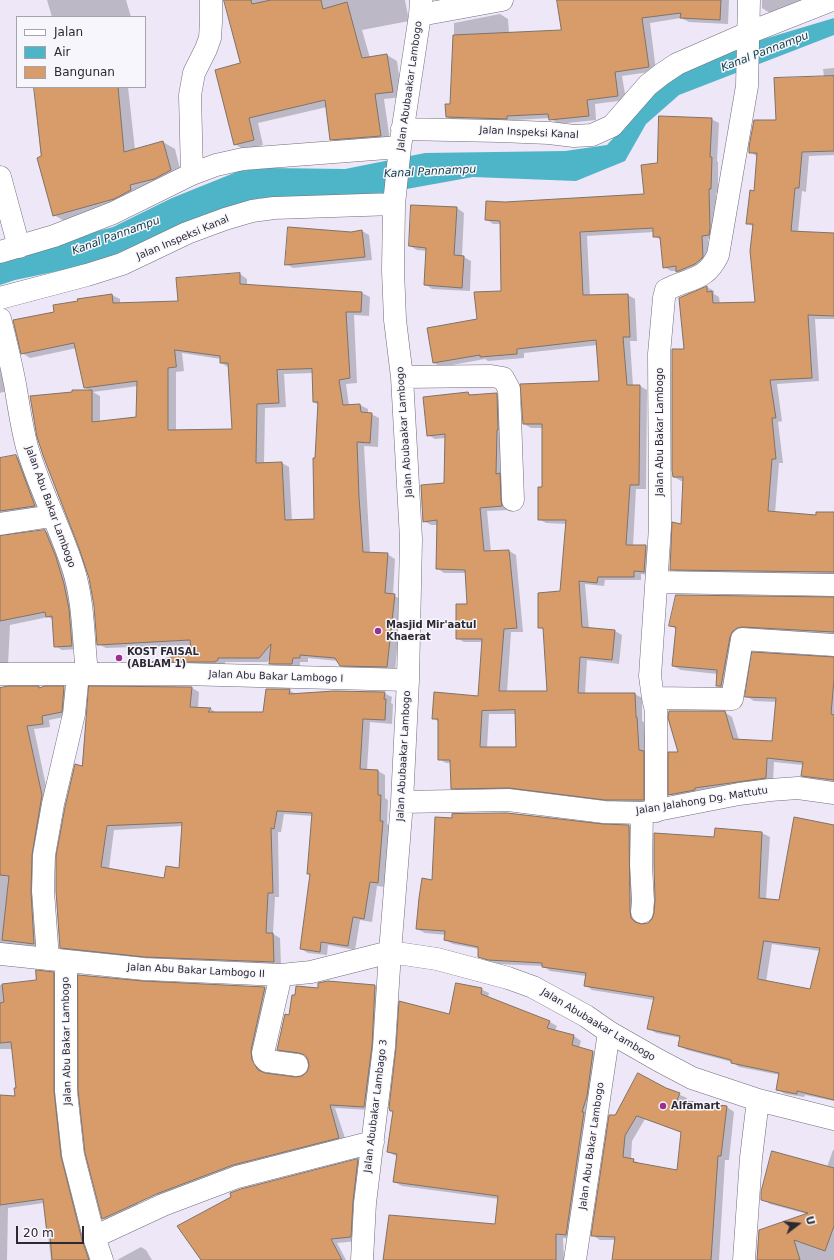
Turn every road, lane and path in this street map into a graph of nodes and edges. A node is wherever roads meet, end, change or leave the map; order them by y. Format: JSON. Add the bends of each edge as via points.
{"nodes":[{"id":1,"x":211,"y":0,"type":"edge"},
{"id":2,"x":502,"y":0,"type":"edge"},
{"id":3,"x":749,"y":0,"type":"edge"},
{"id":4,"x":832,"y":0,"type":"edge"},
{"id":5,"x":420,"y":8,"type":"edge"},
{"id":6,"x":748,"y":38,"type":"junction"},
{"id":7,"x":400,"y":144,"type":"junction"},
{"id":8,"x":192,"y":174,"type":"junction"},
{"id":9,"x":0,"y":177,"type":"edge"},
{"id":10,"x":395,"y":199,"type":"junction"},
{"id":11,"x":9,"y":249,"type":"edge"},
{"id":12,"x":0,"y":298,"type":"edge"},
{"id":13,"x":0,"y":319,"type":"edge"},
{"id":14,"x":402,"y":378,"type":"junction"},
{"id":15,"x":513,"y":500,"type":"dead end"},
{"id":16,"x":52,"y":516,"type":"junction"},
{"id":17,"x":0,"y":524,"type":"edge"},
{"id":18,"x":656,"y":582,"type":"junction"},
{"id":19,"x":834,"y":585,"type":"edge"},
{"id":20,"x":834,"y":645,"type":"edge"},
{"id":21,"x":0,"y":674,"type":"edge"},
{"id":22,"x":83,"y":674,"type":"junction"},
{"id":23,"x":408,"y":680,"type":"junction"},
{"id":24,"x":653,"y":698,"type":"junction"},
{"id":25,"x":834,"y":793,"type":"edge"},
{"id":26,"x":402,"y":802,"type":"junction"},
{"id":27,"x":649,"y":812,"type":"junction"},
{"id":28,"x":642,"y":912,"type":"dead end"},
{"id":29,"x":390,"y":952,"type":"junction"},
{"id":30,"x":0,"y":954,"type":"edge"},
{"id":31,"x":57,"y":960,"type":"junction"},
{"id":32,"x":281,"y":975,"type":"junction"},
{"id":33,"x":609,"y":1032,"type":"junction"},
{"id":34,"x":298,"y":1065,"type":"dead end"},
{"id":35,"x":758,"y":1100,"type":"junction"},
{"id":36,"x":834,"y":1119,"type":"edge"},
{"id":37,"x":373,"y":1142,"type":"junction"},
{"id":38,"x":94,"y":1237,"type":"junction"},
{"id":39,"x":102,"y":1260,"type":"edge"},
{"id":40,"x":362,"y":1260,"type":"edge"},
{"id":41,"x":575,"y":1260,"type":"edge"},
{"id":42,"x":744,"y":1260,"type":"edge"}],
"edges":[{"from":1,"to":8,"type":"street","via":[[210,38],[194,73],[190,95]]},
{"from":2,"to":5,"type":"street"},
{"from":3,"to":6,"type":"street"},
{"from":4,"to":6,"type":"street","name":"Jalan Inspeksi Kanal"},
{"from":5,"to":7,"type":"street","name":"Jalan Abubaakar Lambogo"},
{"from":6,"to":7,"type":"street","name":"Jalan Inspeksi Kanal","via":[[677,64],[648,85],[612,126],[592,135],[499,131]]},
{"from":6,"to":18,"type":"street","name":"Jalan Abu Bakar Lambogo","via":[[747,86],[718,255],[709,270],[666,290],[664,298],[659,354],[660,527]]},
{"from":7,"to":8,"type":"street","name":"Jalan Inspeksi Kanal","via":[[243,159]]},
{"from":7,"to":10,"type":"street","name":"Jalan Abubaakar Lambogo"},
{"from":8,"to":11,"type":"street","name":"Jalan Inspeksi Kanal","via":[[113,213],[54,236]]},
{"from":9,"to":11,"type":"street"},
{"from":10,"to":12,"type":"street","name":"Jalan Inspeksi Kanal","via":[[252,211],[187,233],[122,264]]},
{"from":10,"to":14,"type":"street","name":"Jalan Abubaakar Lambogo","via":[[395,320]]},
{"from":13,"to":16,"type":"street","name":"Jalan Abu Bakar Lambogo","via":[[24,436]]},
{"from":14,"to":15,"type":"street","via":[[503,378],[510,395]]},
{"from":14,"to":23,"type":"street","name":"Jalan Abubaakar Lambogo","via":[[411,539]]},
{"from":16,"to":17,"type":"street"},
{"from":16,"to":22,"type":"street","name":"Jalan Abu Bakar Lambogo","via":[[74,569],[82,604]]},
{"from":18,"to":19,"type":"street"},
{"from":18,"to":24,"type":"street","name":"Jalan Abu Bakar Lambogo","via":[[650,676]]},
{"from":20,"to":24,"type":"street","via":[[742,639],[732,699]]},
{"from":21,"to":22,"type":"street","name":"Jalan Abu Bakar Lambogo I"},
{"from":22,"to":23,"type":"street","name":"Jalan Abu Bakar Lambogo I"},
{"from":22,"to":31,"type":"street","name":"Jalan Abu Bakar Lambogo","via":[[44,855],[42,891]]},
{"from":23,"to":26,"type":"street","name":"Jalan Abubaakar Lambogo"},
{"from":24,"to":27,"type":"street","name":"Jalan Abu Bakar Lambogo","via":[[656,711]]},
{"from":25,"to":27,"type":"street","name":"Jalan Jalahong Dg. Mattutu","via":[[798,788],[770,790]]},
{"from":26,"to":27,"type":"street","name":"Jalan Jalahong Dg. Mattutu","via":[[508,800],[604,812]]},
{"from":26,"to":29,"type":"street","name":"Jalan Abubaakar Lambogo"},
{"from":27,"to":28,"type":"street","name":"Jalan Abu Bakar Lambogo","via":[[641,865]]},
{"from":29,"to":32,"type":"street","name":"Jalan Abu Bakar Lambogo II","via":[[312,972]]},
{"from":29,"to":33,"type":"street","name":"Jalan Abubaakar Lambogo","via":[[437,959],[533,987],[586,1016]]},
{"from":29,"to":37,"type":"street","name":"Jalan Abubakar Lambago 3","via":[[384,1047]]},
{"from":30,"to":31,"type":"street","name":"Jalan Abu Bakar Lambogo II"},
{"from":31,"to":32,"type":"street","name":"Jalan Abu Bakar Lambogo II","via":[[144,969]]},
{"from":31,"to":38,"type":"street","name":"Jalan Abu Bakar Lambogo","via":[[65,994],[67,1098],[73,1155]]},
{"from":32,"to":34,"type":"street","via":[[263,1053],[267,1061]]},
{"from":33,"to":35,"type":"street","name":"Jalan Abubaakar Lambogo","via":[[692,1078]]},
{"from":33,"to":41,"type":"street","name":"Jalan Abu Bakar Lambogo"},
{"from":35,"to":36,"type":"street"},
{"from":35,"to":42,"type":"street"},
{"from":37,"to":38,"type":"street","via":[[237,1177],[163,1205]]},
{"from":37,"to":40,"type":"street","name":"Jalan Abubakar Lambago 3","via":[[365,1203]]},
{"from":38,"to":39,"type":"street","name":"Jalan Abu Bakar Lambogo"}]}
